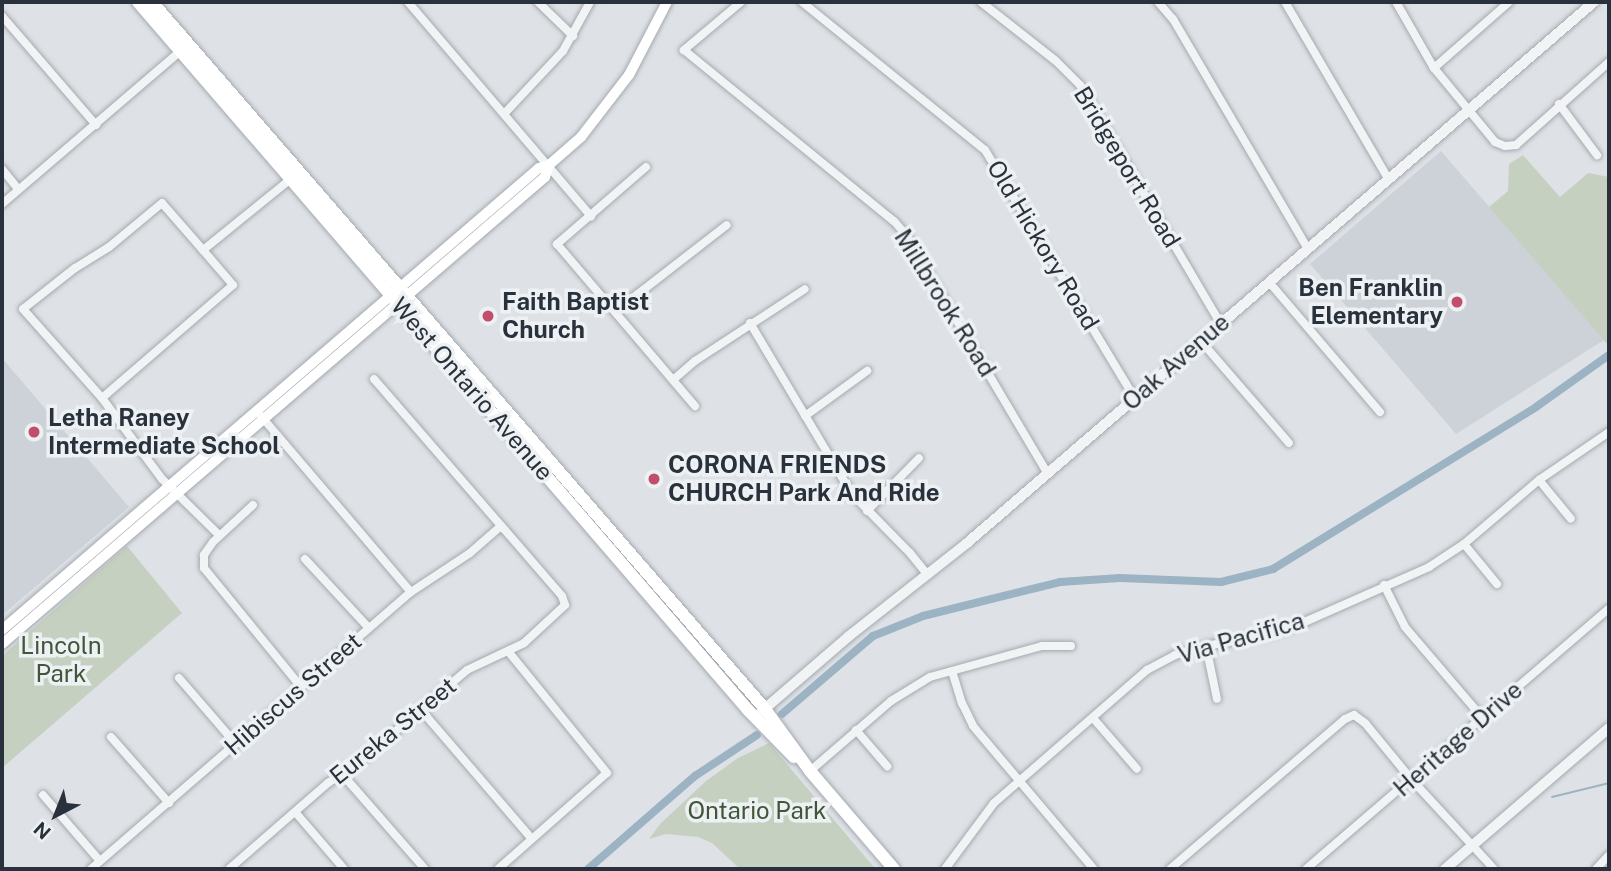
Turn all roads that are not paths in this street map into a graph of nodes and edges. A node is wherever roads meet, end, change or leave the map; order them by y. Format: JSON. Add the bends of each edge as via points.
{"nodes":[{"id":1,"x":138,"y":2,"type":"edge"},
{"id":2,"x":152,"y":2,"type":"edge"},
{"id":3,"x":408,"y":2,"type":"edge"},
{"id":4,"x":538,"y":2,"type":"edge"},
{"id":5,"x":590,"y":2,"type":"edge"},
{"id":6,"x":667,"y":2,"type":"edge"},
{"id":7,"x":741,"y":2,"type":"edge"},
{"id":8,"x":802,"y":2,"type":"edge"},
{"id":9,"x":981,"y":2,"type":"edge"},
{"id":10,"x":1158,"y":2,"type":"edge"},
{"id":11,"x":1285,"y":2,"type":"edge"},
{"id":12,"x":1396,"y":2,"type":"edge"},
{"id":13,"x":1509,"y":2,"type":"edge"},
{"id":14,"x":1594,"y":2,"type":"edge"},
{"id":15,"x":2,"y":16,"type":"edge"},
{"id":16,"x":573,"y":36,"type":"junction"},
{"id":17,"x":185,"y":48,"type":"junction"},
{"id":18,"x":1609,"y":62,"type":"edge"},
{"id":19,"x":1434,"y":68,"type":"junction"},
{"id":20,"x":1559,"y":104,"type":"junction"},
{"id":21,"x":1469,"y":111,"type":"junction"},
{"id":22,"x":504,"y":114,"type":"junction"},
{"id":23,"x":96,"y":125,"type":"junction"},
{"id":24,"x":1597,"y":155,"type":"dead end"},
{"id":25,"x":549,"y":165,"type":"junction"},
{"id":26,"x":646,"y":167,"type":"dead end"},
{"id":27,"x":2,"y":169,"type":"edge"},
{"id":28,"x":294,"y":176,"type":"junction"},
{"id":29,"x":1389,"y":180,"type":"junction"},
{"id":30,"x":19,"y":189,"type":"junction"},
{"id":31,"x":2,"y":204,"type":"edge"},
{"id":32,"x":591,"y":216,"type":"junction"},
{"id":33,"x":727,"y":225,"type":"dead end"},
{"id":34,"x":1308,"y":249,"type":"junction"},
{"id":35,"x":204,"y":250,"type":"junction"},
{"id":36,"x":1269,"y":282,"type":"junction"},
{"id":37,"x":805,"y":289,"type":"dead end"},
{"id":38,"x":399,"y":295,"type":"junction"},
{"id":39,"x":615,"y":311,"type":"junction"},
{"id":40,"x":1220,"y":323,"type":"junction"},
{"id":41,"x":750,"y":324,"type":"junction"},
{"id":42,"x":1200,"y":340,"type":"junction"},
{"id":43,"x":867,"y":371,"type":"dead end"},
{"id":44,"x":374,"y":379,"type":"dead end"},
{"id":45,"x":673,"y":380,"type":"junction"},
{"id":46,"x":102,"y":398,"type":"junction"},
{"id":47,"x":1135,"y":399,"type":"junction"},
{"id":48,"x":695,"y":406,"type":"dead end"},
{"id":49,"x":1380,"y":412,"type":"dead end"},
{"id":50,"x":260,"y":415,"type":"junction"},
{"id":51,"x":805,"y":416,"type":"junction"},
{"id":52,"x":1609,"y":432,"type":"edge"},
{"id":53,"x":1289,"y":443,"type":"dead end"},
{"id":54,"x":919,"y":458,"type":"dead end"},
{"id":55,"x":1048,"y":474,"type":"junction"},
{"id":56,"x":1539,"y":480,"type":"junction"},
{"id":57,"x":172,"y":490,"type":"junction"},
{"id":58,"x":253,"y":505,"type":"dead end"},
{"id":59,"x":867,"y":511,"type":"junction"},
{"id":60,"x":1571,"y":519,"type":"dead end"},
{"id":61,"x":501,"y":526,"type":"junction"},
{"id":62,"x":219,"y":535,"type":"junction"},
{"id":63,"x":1465,"y":544,"type":"junction"},
{"id":64,"x":305,"y":559,"type":"dead end"},
{"id":65,"x":926,"y":573,"type":"junction"},
{"id":66,"x":1497,"y":583,"type":"dead end"},
{"id":67,"x":1384,"y":586,"type":"junction"},
{"id":68,"x":411,"y":592,"type":"junction"},
{"id":69,"x":1609,"y":608,"type":"edge"},
{"id":70,"x":369,"y":628,"type":"junction"},
{"id":71,"x":2,"y":630,"type":"edge"},
{"id":72,"x":2,"y":644,"type":"edge"},
{"id":73,"x":1071,"y":646,"type":"dead end"},
{"id":74,"x":1206,"y":646,"type":"junction"},
{"id":75,"x":508,"y":651,"type":"junction"},
{"id":76,"x":952,"y":671,"type":"junction"},
{"id":77,"x":179,"y":678,"type":"dead end"},
{"id":78,"x":301,"y":687,"type":"junction"},
{"id":79,"x":1217,"y":699,"type":"dead end"},
{"id":80,"x":421,"y":710,"type":"junction"},
{"id":81,"x":760,"y":714,"type":"junction"},
{"id":82,"x":1482,"y":717,"type":"junction"},
{"id":83,"x":1093,"y":718,"type":"junction"},
{"id":84,"x":1609,"y":728,"type":"edge"},
{"id":85,"x":856,"y":730,"type":"junction"},
{"id":86,"x":111,"y":737,"type":"dead end"},
{"id":87,"x":236,"y":744,"type":"junction"},
{"id":88,"x":887,"y":766,"type":"dead end"},
{"id":89,"x":1137,"y":769,"type":"dead end"},
{"id":90,"x":810,"y":771,"type":"junction"},
{"id":91,"x":342,"y":774,"type":"junction"},
{"id":92,"x":1411,"y":779,"type":"junction"},
{"id":93,"x":1019,"y":782,"type":"junction"},
{"id":94,"x":43,"y":795,"type":"dead end"},
{"id":95,"x":169,"y":803,"type":"junction"},
{"id":96,"x":296,"y":813,"type":"junction"},
{"id":97,"x":532,"y":839,"type":"junction"},
{"id":98,"x":1474,"y":845,"type":"junction"},
{"id":99,"x":1609,"y":855,"type":"edge"},
{"id":100,"x":100,"y":861,"type":"junction"},
{"id":101,"x":91,"y":869,"type":"edge"},
{"id":102,"x":229,"y":869,"type":"edge"},
{"id":103,"x":344,"y":869,"type":"edge"},
{"id":104,"x":425,"y":869,"type":"edge"},
{"id":105,"x":498,"y":869,"type":"edge"},
{"id":106,"x":894,"y":869,"type":"edge"},
{"id":107,"x":945,"y":869,"type":"edge"},
{"id":108,"x":1094,"y":869,"type":"edge"},
{"id":109,"x":1170,"y":869,"type":"edge"},
{"id":110,"x":1306,"y":869,"type":"edge"},
{"id":111,"x":1445,"y":869,"type":"edge"},
{"id":112,"x":1494,"y":869,"type":"edge"},
{"id":113,"x":1597,"y":869,"type":"edge"}],
"edges":[{"from":1,"to":17,"type":"main road","name":"West Ontario Avenue"},
{"from":2,"to":17,"type":"main road","name":"West Ontario Avenue"},
{"from":3,"to":22,"type":"street"},
{"from":4,"to":16,"type":"street"},
{"from":5,"to":16,"type":"street"},
{"from":6,"to":25,"type":"main road","via":[[629,75],[581,137]]},
{"from":7,"to":55,"type":"street","name":"Millbrook Road","via":[[684,50],[894,221]]},
{"from":8,"to":47,"type":"street","name":"Old Hickory Road","via":[[985,150]]},
{"from":9,"to":40,"type":"street","name":"Bridgeport Road","via":[[1080,85]]},
{"from":10,"to":34,"type":"street","via":[[1173,19]]},
{"from":11,"to":29,"type":"street"},
{"from":12,"to":19,"type":"street"},
{"from":13,"to":19,"type":"street"},
{"from":14,"to":21,"type":"street","name":"Oak Avenue"},
{"from":15,"to":23,"type":"street"},
{"from":16,"to":22,"type":"street","via":[[541,78]]},
{"from":17,"to":23,"type":"street"},
{"from":17,"to":28,"type":"main road","name":"West Ontario Avenue"},
{"from":18,"to":20,"type":"street"},
{"from":19,"to":21,"type":"street"},
{"from":20,"to":21,"type":"street","via":[[1517,145],[1495,142]]},
{"from":20,"to":24,"type":"street"},
{"from":21,"to":29,"type":"street","name":"Oak Avenue"},
{"from":22,"to":25,"type":"street"},
{"from":23,"to":30,"type":"street"},
{"from":25,"to":32,"type":"street"},
{"from":25,"to":38,"type":"main road","via":[[539,168]]},
{"from":26,"to":32,"type":"street"},
{"from":27,"to":30,"type":"street"},
{"from":28,"to":35,"type":"street"},
{"from":28,"to":38,"type":"main road","name":"West Ontario Avenue"},
{"from":29,"to":34,"type":"street","name":"Oak Avenue"},
{"from":30,"to":31,"type":"street"},
{"from":32,"to":39,"type":"street","via":[[557,244]]},
{"from":33,"to":39,"type":"street"},
{"from":34,"to":36,"type":"street","name":"Oak Avenue"},
{"from":35,"to":46,"type":"street","via":[[233,285]]},
{"from":35,"to":46,"type":"street","via":[[162,203],[23,309]]},
{"from":36,"to":40,"type":"street","name":"Oak Avenue"},
{"from":36,"to":49,"type":"street"},
{"from":37,"to":41,"type":"street"},
{"from":38,"to":50,"type":"main road"},
{"from":38,"to":81,"type":"main road","name":"West Ontario Avenue"},
{"from":39,"to":45,"type":"street"},
{"from":40,"to":42,"type":"street","name":"Oak Avenue"},
{"from":41,"to":45,"type":"street"},
{"from":41,"to":51,"type":"street"},
{"from":42,"to":47,"type":"street","name":"Oak Avenue"},
{"from":42,"to":53,"type":"street"},
{"from":43,"to":51,"type":"street"},
{"from":44,"to":61,"type":"street"},
{"from":45,"to":48,"type":"street"},
{"from":46,"to":57,"type":"street"},
{"from":47,"to":55,"type":"street","name":"Oak Avenue"},
{"from":50,"to":57,"type":"main road"},
{"from":50,"to":68,"type":"street"},
{"from":51,"to":59,"type":"street"},
{"from":52,"to":56,"type":"street","name":"Via Pacifica"},
{"from":54,"to":59,"type":"street"},
{"from":55,"to":65,"type":"street","name":"Oak Avenue"},
{"from":56,"to":60,"type":"street"},
{"from":56,"to":63,"type":"street","name":"Via Pacifica"},
{"from":57,"to":62,"type":"street"},
{"from":57,"to":71,"type":"main road"},
{"from":57,"to":72,"type":"main road"},
{"from":58,"to":62,"type":"street"},
{"from":59,"to":65,"type":"street"},
{"from":61,"to":68,"type":"street","name":"Hibiscus Street"},
{"from":61,"to":75,"type":"street","name":"Eureka Street","via":[[565,605],[524,643]]},
{"from":62,"to":78,"type":"street","via":[[204,555],[204,568]]},
{"from":63,"to":66,"type":"street"},
{"from":63,"to":67,"type":"street","name":"Via Pacifica","via":[[1429,567]]},
{"from":64,"to":70,"type":"street"},
{"from":65,"to":81,"type":"street","name":"Oak Avenue"},
{"from":67,"to":74,"type":"street","name":"Via Pacifica","via":[[1271,634]]},
{"from":67,"to":82,"type":"street","via":[[1405,626]]},
{"from":68,"to":70,"type":"street","name":"Hibiscus Street"},
{"from":69,"to":82,"type":"street","name":"Heritage Drive"},
{"from":70,"to":78,"type":"street","name":"Hibiscus Street"},
{"from":73,"to":76,"type":"street","via":[[1042,646]]},
{"from":74,"to":79,"type":"street"},
{"from":74,"to":83,"type":"street","name":"Via Pacifica","via":[[1147,670]]},
{"from":75,"to":80,"type":"street","name":"Eureka Street","via":[[467,670]]},
{"from":75,"to":97,"type":"street","via":[[607,773]]},
{"from":76,"to":85,"type":"street","via":[[908,689]]},
{"from":76,"to":93,"type":"street","via":[[967,716]]},
{"from":77,"to":87,"type":"street"},
{"from":78,"to":87,"type":"street","name":"Hibiscus Street"},
{"from":80,"to":91,"type":"street","name":"Eureka Street"},
{"from":80,"to":97,"type":"street"},
{"from":81,"to":90,"type":"main road","name":"West Ontario Avenue"},
{"from":82,"to":92,"type":"street","name":"Heritage Drive"},
{"from":83,"to":89,"type":"street"},
{"from":83,"to":93,"type":"street","name":"Via Pacifica"},
{"from":84,"to":98,"type":"street"},
{"from":85,"to":88,"type":"street"},
{"from":85,"to":90,"type":"street"},
{"from":86,"to":95,"type":"street"},
{"from":87,"to":95,"type":"street","name":"Hibiscus Street"},
{"from":90,"to":106,"type":"main road","name":"West Ontario Avenue"},
{"from":91,"to":96,"type":"street","name":"Eureka Street"},
{"from":91,"to":104,"type":"street"},
{"from":92,"to":98,"type":"street"},
{"from":92,"to":109,"type":"street","via":[[1354,715]]},
{"from":92,"to":110,"type":"street","name":"Heritage Drive"},
{"from":93,"to":107,"type":"street","name":"Via Pacifica","via":[[977,823]]},
{"from":93,"to":108,"type":"street"},
{"from":94,"to":100,"type":"street"},
{"from":95,"to":100,"type":"street","name":"Hibiscus Street"},
{"from":96,"to":102,"type":"street","name":"Eureka Street"},
{"from":96,"to":103,"type":"street"},
{"from":97,"to":105,"type":"street"},
{"from":98,"to":111,"type":"street"},
{"from":98,"to":112,"type":"street"},
{"from":99,"to":113,"type":"street"},
{"from":100,"to":101,"type":"street","name":"Hibiscus Street"}]}
